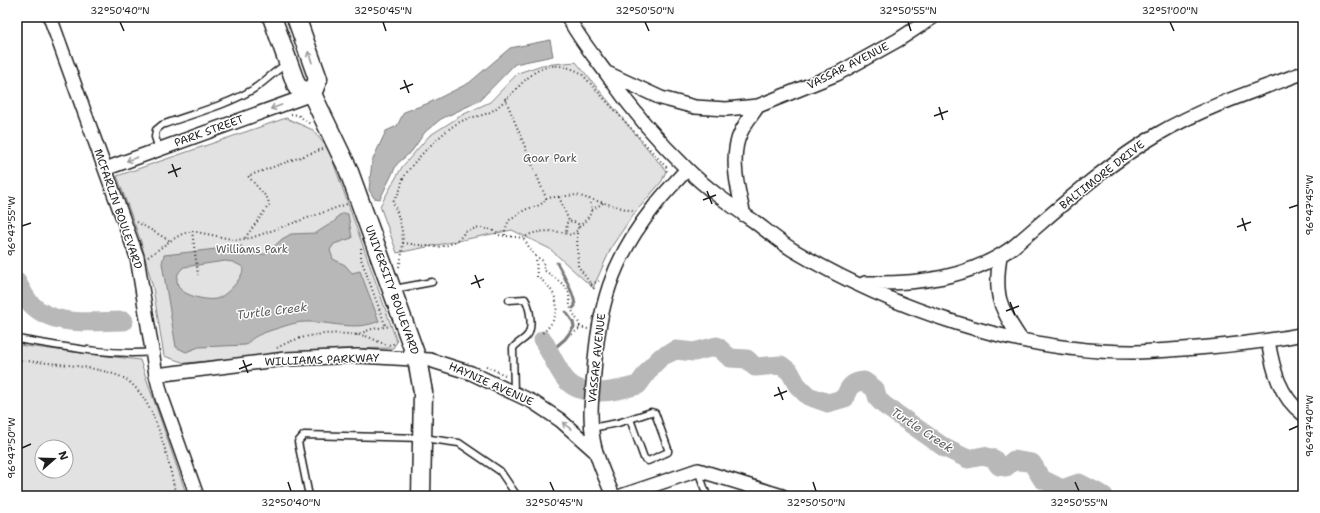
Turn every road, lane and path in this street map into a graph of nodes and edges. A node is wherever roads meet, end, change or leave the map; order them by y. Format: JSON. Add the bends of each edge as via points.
{"nodes":[{"id":1,"x":50,"y":17,"type":"edge"},
{"id":2,"x":272,"y":17,"type":"edge"},
{"id":3,"x":296,"y":17,"type":"edge"},
{"id":4,"x":568,"y":17,"type":"edge"},
{"id":5,"x":933,"y":17,"type":"edge"},
{"id":6,"x":288,"y":63,"type":"junction"},
{"id":7,"x":606,"y":72,"type":"junction"},
{"id":8,"x":1303,"y":73,"type":"edge"},
{"id":9,"x":312,"y":94,"type":"junction"},
{"id":10,"x":506,"y":98,"type":"junction"},
{"id":11,"x":758,"y":106,"type":"junction"},
{"id":12,"x":286,"y":114,"type":"dead end"},
{"id":13,"x":315,"y":128,"type":"dead end"},
{"id":14,"x":330,"y":146,"type":"dead end"},
{"id":15,"x":159,"y":149,"type":"junction"},
{"id":16,"x":105,"y":169,"type":"junction"},
{"id":17,"x":687,"y":170,"type":"junction"},
{"id":18,"x":666,"y":176,"type":"dead end"},
{"id":19,"x":346,"y":197,"type":"dead end"},
{"id":20,"x":559,"y":197,"type":"junction"},
{"id":21,"x":546,"y":198,"type":"junction"},
{"id":22,"x":585,"y":198,"type":"junction"},
{"id":23,"x":604,"y":203,"type":"junction"},
{"id":24,"x":640,"y":209,"type":"dead end"},
{"id":25,"x":592,"y":210,"type":"junction"},
{"id":26,"x":637,"y":212,"type":"junction"},
{"id":27,"x":744,"y":215,"type":"junction"},
{"id":28,"x":634,"y":217,"type":"dead end"},
{"id":29,"x":132,"y":221,"type":"dead end"},
{"id":30,"x":569,"y":221,"type":"junction"},
{"id":31,"x":578,"y":227,"type":"junction"},
{"id":32,"x":192,"y":231,"type":"junction"},
{"id":33,"x":566,"y":232,"type":"junction"},
{"id":34,"x":577,"y":233,"type":"junction"},
{"id":35,"x":505,"y":235,"type":"junction"},
{"id":36,"x":524,"y":238,"type":"junction"},
{"id":37,"x":245,"y":239,"type":"junction"},
{"id":38,"x":170,"y":240,"type":"junction"},
{"id":39,"x":403,"y":242,"type":"junction"},
{"id":40,"x":361,"y":247,"type":"dead end"},
{"id":41,"x":536,"y":256,"type":"junction"},
{"id":42,"x":1000,"y":256,"type":"junction"},
{"id":43,"x":147,"y":259,"type":"dead end"},
{"id":44,"x":198,"y":275,"type":"dead end"},
{"id":45,"x":603,"y":278,"type":"dead end"},
{"id":46,"x":432,"y":282,"type":"dead end"},
{"id":47,"x":601,"y":283,"type":"dead end"},
{"id":48,"x":859,"y":283,"type":"junction"},
{"id":49,"x":399,"y":289,"type":"junction"},
{"id":50,"x":599,"y":289,"type":"dead end"},
{"id":51,"x":509,"y":300,"type":"dead end"},
{"id":52,"x":391,"y":321,"type":"dead end"},
{"id":53,"x":591,"y":324,"type":"dead end"},
{"id":54,"x":386,"y":327,"type":"junction"},
{"id":55,"x":579,"y":327,"type":"junction"},
{"id":56,"x":540,"y":334,"type":"dead end"},
{"id":57,"x":1303,"y":334,"type":"edge"},
{"id":58,"x":355,"y":335,"type":"junction"},
{"id":59,"x":571,"y":335,"type":"dead end"},
{"id":60,"x":398,"y":337,"type":"dead end"},
{"id":61,"x":1020,"y":338,"type":"junction"},
{"id":62,"x":17,"y":339,"type":"edge"},
{"id":63,"x":1268,"y":341,"type":"junction"},
{"id":64,"x":275,"y":349,"type":"dead end"},
{"id":65,"x":153,"y":352,"type":"junction"},
{"id":66,"x":417,"y":359,"type":"junction"},
{"id":67,"x":17,"y":360,"type":"edge"},
{"id":68,"x":156,"y":375,"type":"junction"},
{"id":69,"x":514,"y":393,"type":"junction"},
{"id":70,"x":1303,"y":414,"type":"edge"},
{"id":71,"x":630,"y":419,"type":"junction"},
{"id":72,"x":591,"y":422,"type":"junction"},
{"id":73,"x":423,"y":438,"type":"junction"},
{"id":74,"x":596,"y":452,"type":"junction"},
{"id":75,"x":698,"y":470,"type":"junction"},
{"id":76,"x":176,"y":496,"type":"edge"},
{"id":77,"x":197,"y":496,"type":"edge"},
{"id":78,"x":308,"y":496,"type":"edge"},
{"id":79,"x":421,"y":496,"type":"edge"},
{"id":80,"x":517,"y":496,"type":"edge"},
{"id":81,"x":613,"y":496,"type":"edge"},
{"id":82,"x":621,"y":496,"type":"edge"},
{"id":83,"x":707,"y":496,"type":"edge"},
{"id":84,"x":782,"y":496,"type":"edge"}],
"edges":[{"from":1,"to":16,"type":"street","name":"MCFARLIN BOULEVARD"},
{"from":2,"to":6,"type":"street"},
{"from":9,"to":3,"type":"street","one_way":true,"via":[[318,79]]},
{"from":4,"to":7,"type":"street"},
{"from":5,"to":11,"type":"street","name":"VASSAR AVENUE","via":[[837,74]]},
{"from":6,"to":9,"type":"street","via":[[297,87]]},
{"from":6,"to":15,"type":"lane","via":[[253,90],[162,125],[156,130],[155,137]]},
{"from":7,"to":11,"type":"street","name":"VASSAR AVENUE","via":[[661,98],[696,107],[726,109]]},
{"from":7,"to":17,"type":"street","via":[[628,104]]},
{"from":8,"to":42,"type":"street","name":"BALTIMORE DRIVE","via":[[1225,101],[1190,116],[1158,134],[1128,153]]},
{"from":9,"to":15,"type":"street","name":"PARK STREET","one_way":true},
{"from":9,"to":49,"type":"street","name":"UNIVERSITY BOULEVARD","via":[[348,168]]},
{"from":10,"to":18,"type":"path","via":[[534,72],[554,66],[571,68],[589,81],[666,167]]},
{"from":10,"to":21,"type":"path"},
{"from":10,"to":39,"type":"path","via":[[485,115],[472,116],[443,132],[404,177],[393,202],[402,224]]},
{"from":11,"to":27,"type":"street","via":[[740,133],[735,162],[738,192]]},
{"from":12,"to":13,"type":"path","via":[[298,115]]},
{"from":14,"to":37,"type":"path","via":[[248,176],[268,199],[269,205]]},
{"from":15,"to":16,"type":"street","name":"PARK STREET","one_way":true},
{"from":16,"to":65,"type":"street","name":"MCFARLIN BOULEVARD","via":[[137,258]]},
{"from":17,"to":27,"type":"street"},
{"from":17,"to":72,"type":"street","name":"VASSAR AVENUE","via":[[653,207],[622,255],[609,284],[600,315]]},
{"from":19,"to":37,"type":"path","via":[[348,204]]},
{"from":20,"to":21,"type":"path"},
{"from":20,"to":22,"type":"path","via":[[576,195]]},
{"from":20,"to":30,"type":"path"},
{"from":21,"to":35,"type":"path","via":[[541,204],[509,220]]},
{"from":22,"to":23,"type":"path"},
{"from":22,"to":25,"type":"path","via":[[591,204]]},
{"from":23,"to":25,"type":"path"},
{"from":23,"to":26,"type":"path"},
{"from":24,"to":26,"type":"path"},
{"from":25,"to":31,"type":"path"},
{"from":26,"to":28,"type":"path"},
{"from":27,"to":48,"type":"street","via":[[792,249]]},
{"from":29,"to":38,"type":"path"},
{"from":30,"to":31,"type":"path","via":[[575,222]]},
{"from":30,"to":33,"type":"path","via":[[565,226]]},
{"from":31,"to":34,"type":"path"},
{"from":32,"to":37,"type":"path","via":[[224,239]]},
{"from":32,"to":38,"type":"path"},
{"from":32,"to":44,"type":"path"},
{"from":33,"to":34,"type":"path","via":[[571,235]]},
{"from":33,"to":36,"type":"path","via":[[529,233]]},
{"from":34,"to":50,"type":"path","via":[[578,266],[598,295]]},
{"from":35,"to":36,"type":"path"},
{"from":35,"to":39,"type":"path","via":[[498,235],[488,229],[472,229],[449,245],[436,247]]},
{"from":36,"to":41,"type":"path"},
{"from":38,"to":43,"type":"path"},
{"from":39,"to":49,"type":"path"},
{"from":40,"to":54,"type":"path","via":[[361,259]]},
{"from":41,"to":55,"type":"path","via":[[543,261],[547,274],[564,285]]},
{"from":41,"to":56,"type":"path","via":[[538,277],[550,287],[556,301],[556,313],[552,323]]},
{"from":42,"to":48,"type":"street","name":"BALTIMORE DRIVE","via":[[975,269],[926,282]]},
{"from":42,"to":61,"type":"street","via":[[996,280],[999,298],[1004,312]]},
{"from":45,"to":47,"type":"path"},
{"from":46,"to":49,"type":"lane"},
{"from":48,"to":61,"type":"street","via":[[912,308],[979,330]]},
{"from":49,"to":66,"type":"street","name":"UNIVERSITY BOULEVARD"},
{"from":51,"to":69,"type":"lane","via":[[525,300],[530,320],[527,337],[513,348]]},
{"from":52,"to":54,"type":"path","via":[[393,326]]},
{"from":53,"to":55,"type":"path","via":[[590,330]]},
{"from":54,"to":58,"type":"path"},
{"from":55,"to":59,"type":"path"},
{"from":57,"to":63,"type":"street"},
{"from":58,"to":60,"type":"path","via":[[374,338],[388,345],[396,343]]},
{"from":58,"to":64,"type":"path","via":[[326,334],[301,337],[289,340]]},
{"from":61,"to":63,"type":"street","via":[[1083,348],[1136,352]]},
{"from":62,"to":65,"type":"lane","via":[[129,354]]},
{"from":63,"to":70,"type":"street","via":[[1272,367],[1279,385],[1287,398]]},
{"from":65,"to":68,"type":"street","name":"MCFARLIN BOULEVARD"},
{"from":66,"to":68,"type":"street","name":"WILLIAMS PARKWAY","via":[[359,356],[285,359]]},
{"from":66,"to":69,"type":"street","name":"HAYNIE AVENUE","via":[[446,364]]},
{"from":66,"to":73,"type":"street","name":"UNIVERSITY BOULEVARD","via":[[423,392]]},
{"from":67,"to":76,"type":"path","via":[[89,369],[120,377],[135,388],[152,412],[157,425],[171,468]]},
{"from":68,"to":77,"type":"street","name":"MCFARLIN BOULEVARD"},
{"from":74,"to":69,"type":"street","name":"HAYNIE AVENUE","one_way":true,"via":[[560,420]]},
{"from":71,"to":71,"type":"lane","via":[[655,413],[668,452],[648,461],[644,458]]},
{"from":71,"to":72,"type":"lane"},
{"from":72,"to":74,"type":"street","name":"VASSAR AVENUE"},
{"from":73,"to":78,"type":"lane","via":[[304,435],[298,442]]},
{"from":73,"to":79,"type":"street","name":"UNIVERSITY BOULEVARD"},
{"from":73,"to":80,"type":"lane","via":[[459,443],[500,471]]},
{"from":74,"to":81,"type":"street","name":"VASSAR AVENUE"},
{"from":75,"to":82,"type":"street"},
{"from":75,"to":83,"type":"lane"},
{"from":75,"to":84,"type":"street"}]}
